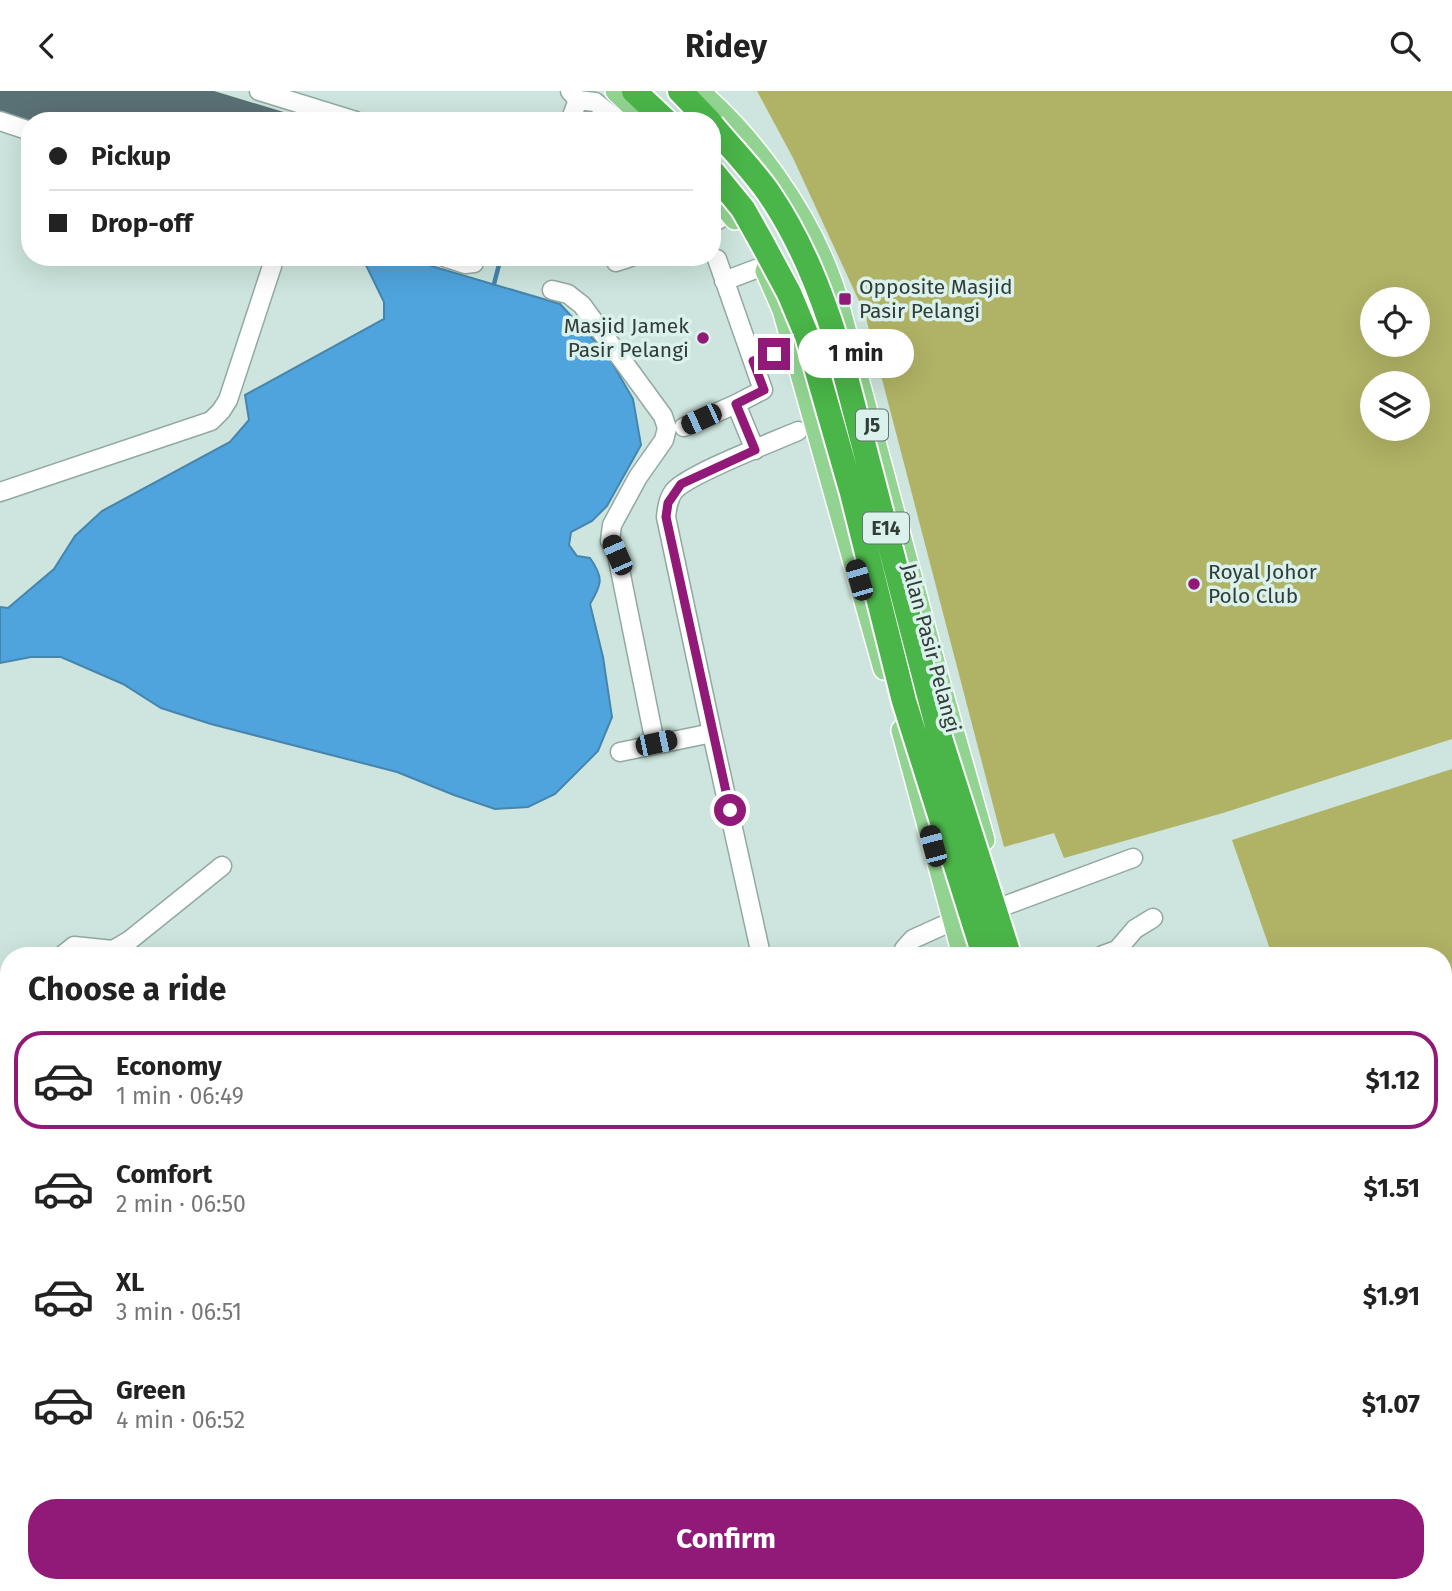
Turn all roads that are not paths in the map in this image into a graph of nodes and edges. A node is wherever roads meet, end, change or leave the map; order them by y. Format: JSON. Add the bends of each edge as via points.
{"nodes":[{"id":1,"x":259,"y":91,"type":"edge"},
{"id":2,"x":616,"y":91,"type":"edge"},
{"id":3,"x":634,"y":91,"type":"edge"},
{"id":4,"x":680,"y":91,"type":"edge"},
{"id":5,"x":698,"y":91,"type":"edge"},
{"id":6,"x":714,"y":91,"type":"edge"},
{"id":7,"x":574,"y":95,"type":"edge"},
{"id":8,"x":313,"y":99,"type":"edge"},
{"id":9,"x":338,"y":112,"type":"edge"},
{"id":10,"x":608,"y":112,"type":"edge"},
{"id":11,"x":638,"y":112,"type":"edge"},
{"id":12,"x":656,"y":112,"type":"edge"},
{"id":13,"x":705,"y":112,"type":"edge"},
{"id":14,"x":711,"y":112,"type":"edge"},
{"id":15,"x":717,"y":112,"type":"edge"},
{"id":16,"x":0,"y":121,"type":"edge"},
{"id":17,"x":721,"y":125,"type":"edge"},
{"id":18,"x":721,"y":127,"type":"edge"},
{"id":19,"x":21,"y":128,"type":"edge"},
{"id":20,"x":721,"y":183,"type":"edge"},
{"id":21,"x":722,"y":218,"type":"edge"},
{"id":22,"x":272,"y":266,"type":"edge"},
{"id":23,"x":719,"y":266,"type":"edge"},
{"id":24,"x":764,"y":266,"type":"junction"},
{"id":25,"x":724,"y":281,"type":"junction"},
{"id":26,"x":552,"y":290,"type":"dead end"},
{"id":27,"x":793,"y":348,"type":"junction"},
{"id":28,"x":753,"y":361,"type":"junction"},
{"id":29,"x":736,"y":404,"type":"junction"},
{"id":30,"x":684,"y":427,"type":"dead end"},
{"id":31,"x":798,"y":431,"type":"dead end"},
{"id":32,"x":755,"y":450,"type":"junction"},
{"id":33,"x":0,"y":492,"type":"edge"},
{"id":34,"x":712,"y":733,"type":"junction"},
{"id":35,"x":656,"y":743,"type":"junction"},
{"id":36,"x":620,"y":752,"type":"dead end"},
{"id":37,"x":1133,"y":858,"type":"dead end"},
{"id":38,"x":222,"y":866,"type":"dead end"},
{"id":39,"x":1004,"y":906,"type":"junction"},
{"id":40,"x":1153,"y":918,"type":"dead end"},
{"id":41,"x":953,"y":921,"type":"junction"},
{"id":42,"x":118,"y":947,"type":"edge"},
{"id":43,"x":759,"y":947,"type":"edge"},
{"id":44,"x":906,"y":947,"type":"edge"},
{"id":45,"x":961,"y":947,"type":"edge"},
{"id":46,"x":981,"y":947,"type":"edge"},
{"id":47,"x":1006,"y":947,"type":"edge"},
{"id":48,"x":1017,"y":947,"type":"edge"},
{"id":49,"x":1119,"y":947,"type":"edge"}],
"edges":[{"from":1,"to":8,"type":"lane"},
{"from":2,"to":11,"type":"main road"},
{"from":3,"to":12,"type":"highway"},
{"from":4,"to":13,"type":"highway","number":"E14"},
{"from":5,"to":14,"type":"main road","name":"Jalan Pasir Pelangi","number":"J5"},
{"from":6,"to":15,"type":"lane"},
{"from":7,"to":10,"type":"lane"},
{"from":8,"to":9,"type":"lane"},
{"from":16,"to":19,"type":"lane"},
{"from":17,"to":39,"type":"main road","name":"Jalan Pasir Pelangi","number":"J5","via":[[757,153],[803,222],[830,278]]},
{"from":18,"to":47,"type":"highway","number":"E14","bridge":true,"via":[[805,254],[822,295],[941,741]]},
{"from":20,"to":46,"type":"highway","number":"E14","bridge":true,"via":[[749,220],[807,336],[904,701]]},
{"from":21,"to":24,"type":"main road"},
{"from":22,"to":33,"type":"lane","via":[[228,400],[211,421]]},
{"from":23,"to":25,"type":"lane"},
{"from":24,"to":25,"type":"lane"},
{"from":24,"to":27,"type":"main road"},
{"from":25,"to":28,"type":"lane"},
{"from":26,"to":35,"type":"lane","via":[[568,294],[582,305],[663,416],[667,428],[611,525],[610,541],[617,555]]},
{"from":27,"to":28,"type":"lane"},
{"from":27,"to":41,"type":"main road"},
{"from":28,"to":29,"type":"lane","via":[[764,390]]},
{"from":29,"to":30,"type":"lane"},
{"from":29,"to":32,"type":"lane"},
{"from":31,"to":32,"type":"lane"},
{"from":32,"to":34,"type":"lane","via":[[681,484],[668,503],[666,517]]},
{"from":34,"to":35,"type":"lane"},
{"from":34,"to":43,"type":"lane"},
{"from":35,"to":36,"type":"lane"},
{"from":37,"to":39,"type":"lane"},
{"from":38,"to":42,"type":"lane"},
{"from":39,"to":41,"type":"lane"},
{"from":39,"to":48,"type":"main road","name":"Jalan Pasir Pelangi","number":"J5"},
{"from":40,"to":49,"type":"lane"},
{"from":41,"to":44,"type":"lane","via":[[912,939]]},
{"from":41,"to":45,"type":"main road"}]}
